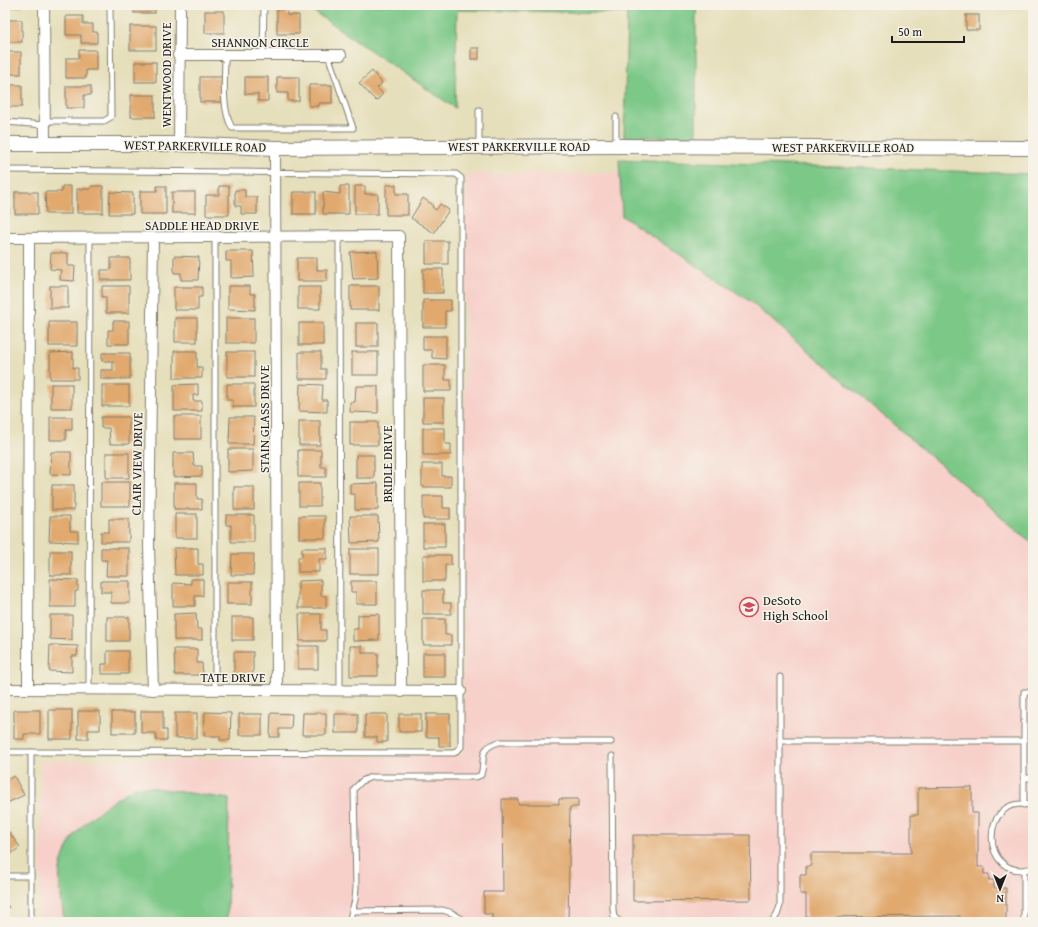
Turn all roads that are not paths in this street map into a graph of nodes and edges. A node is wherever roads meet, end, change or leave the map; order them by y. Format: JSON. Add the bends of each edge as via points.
{"nodes":[{"id":1,"x":44,"y":5,"type":"edge"},
{"id":2,"x":110,"y":5,"type":"edge"},
{"id":3,"x":180,"y":5,"type":"edge"},
{"id":4,"x":264,"y":5,"type":"edge"},
{"id":5,"x":178,"y":55,"type":"junction"},
{"id":6,"x":225,"y":55,"type":"junction"},
{"id":7,"x":264,"y":55,"type":"junction"},
{"id":8,"x":328,"y":55,"type":"junction"},
{"id":9,"x":341,"y":55,"type":"dead end"},
{"id":10,"x":479,"y":110,"type":"dead end"},
{"id":11,"x":616,"y":116,"type":"dead end"},
{"id":12,"x":5,"y":122,"type":"edge"},
{"id":13,"x":45,"y":123,"type":"junction"},
{"id":14,"x":5,"y":144,"type":"edge"},
{"id":15,"x":45,"y":144,"type":"junction"},
{"id":16,"x":179,"y":144,"type":"junction"},
{"id":17,"x":479,"y":146,"type":"junction"},
{"id":18,"x":616,"y":146,"type":"junction"},
{"id":19,"x":276,"y":148,"type":"junction"},
{"id":20,"x":1033,"y":148,"type":"edge"},
{"id":21,"x":5,"y":170,"type":"edge"},
{"id":22,"x":275,"y":173,"type":"junction"},
{"id":23,"x":399,"y":236,"type":"joint"},
{"id":24,"x":90,"y":237,"type":"junction"},
{"id":25,"x":277,"y":237,"type":"junction"},
{"id":26,"x":340,"y":237,"type":"junction"},
{"id":27,"x":5,"y":238,"type":"edge"},
{"id":28,"x":153,"y":238,"type":"junction"},
{"id":29,"x":215,"y":238,"type":"junction"},
{"id":30,"x":29,"y":239,"type":"junction"},
{"id":31,"x":780,"y":678,"type":"dead end"},
{"id":32,"x":5,"y":689,"type":"edge"},
{"id":33,"x":28,"y":689,"type":"junction"},
{"id":34,"x":90,"y":689,"type":"junction"},
{"id":35,"x":153,"y":690,"type":"junction"},
{"id":36,"x":214,"y":690,"type":"junction"},
{"id":37,"x":278,"y":690,"type":"junction"},
{"id":38,"x":340,"y":692,"type":"junction"},
{"id":39,"x":401,"y":692,"type":"junction"},
{"id":40,"x":461,"y":692,"type":"junction"},
{"id":41,"x":1033,"y":692,"type":"edge"},
{"id":42,"x":1024,"y":741,"type":"junction"},
{"id":43,"x":611,"y":742,"type":"dead end"},
{"id":44,"x":780,"y":742,"type":"junction"},
{"id":45,"x":5,"y":752,"type":"edge"},
{"id":46,"x":31,"y":752,"type":"junction"},
{"id":47,"x":612,"y":756,"type":"dead end"},
{"id":48,"x":1024,"y":778,"type":"junction"},
{"id":49,"x":1033,"y":778,"type":"edge"},
{"id":50,"x":1024,"y":805,"type":"junction"},
{"id":51,"x":1033,"y":806,"type":"edge"},
{"id":52,"x":1033,"y":868,"type":"edge"},
{"id":53,"x":1024,"y":870,"type":"junction"},
{"id":54,"x":5,"y":876,"type":"edge"},
{"id":55,"x":31,"y":876,"type":"junction"},
{"id":56,"x":352,"y":911,"type":"junction"},
{"id":57,"x":31,"y":922,"type":"edge"},
{"id":58,"x":349,"y":922,"type":"edge"},
{"id":59,"x":464,"y":922,"type":"edge"},
{"id":60,"x":620,"y":922,"type":"edge"},
{"id":61,"x":772,"y":922,"type":"edge"},
{"id":62,"x":1024,"y":922,"type":"edge"}],
"edges":[{"from":1,"to":13,"type":"street"},
{"from":2,"to":13,"type":"lane","via":[[111,118],[104,121]]},
{"from":3,"to":5,"type":"street","name":"WENTWOOD DRIVE"},
{"from":4,"to":7,"type":"lane"},
{"from":5,"to":6,"type":"street","name":"SHANNON CIRCLE"},
{"from":5,"to":16,"type":"street","name":"WENTWOOD DRIVE"},
{"from":6,"to":7,"type":"street","name":"SHANNON CIRCLE"},
{"from":6,"to":8,"type":"lane","via":[[225,105],[232,128],[353,128]]},
{"from":7,"to":8,"type":"street","name":"SHANNON CIRCLE"},
{"from":8,"to":9,"type":"street","name":"SHANNON CIRCLE"},
{"from":10,"to":17,"type":"lane"},
{"from":11,"to":18,"type":"lane"},
{"from":12,"to":13,"type":"lane"},
{"from":13,"to":15,"type":"street"},
{"from":14,"to":15,"type":"main road","name":"WEST PARKERVILLE ROAD"},
{"from":15,"to":16,"type":"main road","name":"WEST PARKERVILLE ROAD"},
{"from":16,"to":19,"type":"main road","name":"WEST PARKERVILLE ROAD"},
{"from":17,"to":18,"type":"main road","name":"WEST PARKERVILLE ROAD"},
{"from":17,"to":19,"type":"main road","name":"WEST PARKERVILLE ROAD"},
{"from":18,"to":20,"type":"main road","name":"WEST PARKERVILLE ROAD"},
{"from":19,"to":22,"type":"street","name":"STAIN GLASS DRIVE"},
{"from":21,"to":22,"type":"lane"},
{"from":22,"to":25,"type":"street","name":"STAIN GLASS DRIVE"},
{"from":22,"to":40,"type":"lane","via":[[456,174],[461,178]]},
{"from":23,"to":26,"type":"street","name":"SADDLE HEAD DRIVE"},
{"from":23,"to":39,"type":"street","name":"BRIDLE DRIVE"},
{"from":24,"to":28,"type":"street","name":"SADDLE HEAD DRIVE"},
{"from":24,"to":30,"type":"street","name":"SADDLE HEAD DRIVE"},
{"from":24,"to":34,"type":"lane"},
{"from":25,"to":26,"type":"street","name":"SADDLE HEAD DRIVE"},
{"from":25,"to":29,"type":"street","name":"SADDLE HEAD DRIVE"},
{"from":25,"to":37,"type":"street","name":"STAIN GLASS DRIVE"},
{"from":26,"to":38,"type":"lane"},
{"from":27,"to":30,"type":"street","name":"SADDLE HEAD DRIVE"},
{"from":28,"to":29,"type":"street","name":"SADDLE HEAD DRIVE"},
{"from":28,"to":35,"type":"street","name":"CLAIR VIEW DRIVE","via":[[149,546]]},
{"from":29,"to":36,"type":"lane"},
{"from":30,"to":33,"type":"street"},
{"from":31,"to":44,"type":"lane"},
{"from":32,"to":33,"type":"street","name":"TATE DRIVE"},
{"from":33,"to":34,"type":"street","name":"TATE DRIVE"},
{"from":34,"to":35,"type":"street","name":"TATE DRIVE"},
{"from":35,"to":36,"type":"street","name":"TATE DRIVE"},
{"from":36,"to":37,"type":"street","name":"TATE DRIVE"},
{"from":37,"to":38,"type":"street","name":"TATE DRIVE"},
{"from":38,"to":39,"type":"street","name":"TATE DRIVE"},
{"from":39,"to":40,"type":"street","name":"TATE DRIVE"},
{"from":40,"to":46,"type":"lane","via":[[461,747],[454,753]]},
{"from":41,"to":42,"type":"lane","via":[[1024,692]]},
{"from":42,"to":44,"type":"lane"},
{"from":42,"to":48,"type":"lane"},
{"from":43,"to":56,"type":"lane","via":[[499,742],[485,750],[482,756],[481,775],[476,777],[372,777],[362,781],[354,788],[356,887]]},
{"from":44,"to":61,"type":"lane","via":[[780,906],[778,915]]},
{"from":45,"to":46,"type":"lane"},
{"from":46,"to":55,"type":"lane"},
{"from":47,"to":60,"type":"lane","via":[[613,910],[614,917]]},
{"from":48,"to":49,"type":"lane"},
{"from":48,"to":50,"type":"lane"},
{"from":50,"to":51,"type":"lane"},
{"from":50,"to":53,"type":"lane","via":[[1011,807],[1001,814],[993,825],[991,837],[993,850],[1001,861],[1012,868]]},
{"from":52,"to":53,"type":"lane"},
{"from":53,"to":62,"type":"lane"},
{"from":54,"to":55,"type":"lane"},
{"from":55,"to":57,"type":"lane"},
{"from":56,"to":58,"type":"lane"},
{"from":56,"to":59,"type":"lane","via":[[442,910],[450,911]]}]}
